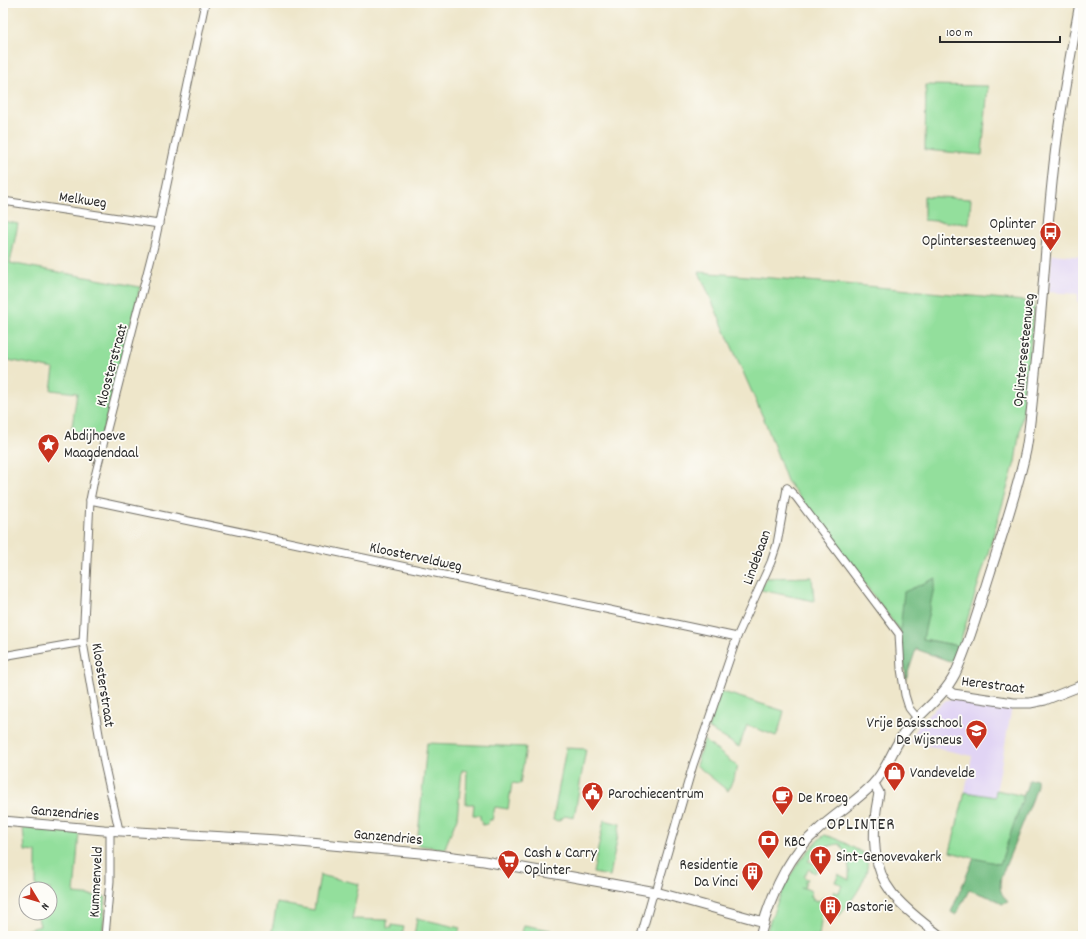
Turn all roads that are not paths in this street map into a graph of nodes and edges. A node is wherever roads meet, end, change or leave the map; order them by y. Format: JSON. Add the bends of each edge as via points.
{"nodes":[{"id":1,"x":205,"y":3,"type":"edge"},
{"id":2,"x":1080,"y":3,"type":"edge"},
{"id":3,"x":3,"y":201,"type":"edge"},
{"id":4,"x":159,"y":224,"type":"junction"},
{"id":5,"x":90,"y":500,"type":"junction"},
{"id":6,"x":737,"y":637,"type":"junction"},
{"id":7,"x":83,"y":642,"type":"junction"},
{"id":8,"x":3,"y":656,"type":"edge"},
{"id":9,"x":1083,"y":685,"type":"edge"},
{"id":10,"x":946,"y":689,"type":"junction"},
{"id":11,"x":917,"y":718,"type":"junction"},
{"id":12,"x":874,"y":784,"type":"junction"},
{"id":13,"x":3,"y":820,"type":"edge"},
{"id":14,"x":114,"y":830,"type":"junction"},
{"id":15,"x":656,"y":892,"type":"junction"},
{"id":16,"x":764,"y":922,"type":"junction"},
{"id":17,"x":105,"y":936,"type":"edge"},
{"id":18,"x":641,"y":936,"type":"edge"},
{"id":19,"x":760,"y":936,"type":"edge"},
{"id":20,"x":940,"y":936,"type":"edge"}],
"edges":[{"from":1,"to":4,"type":"street","name":"Kloosterstraat"},
{"from":2,"to":10,"type":"street","name":"Oplintersesteenweg","via":[[1057,140],[1026,449],[1012,505],[969,637],[956,672]]},
{"from":3,"to":4,"type":"street","name":"Melkweg"},
{"from":4,"to":5,"type":"street","name":"Kloosterstraat"},
{"from":5,"to":6,"type":"street","name":"Kloosterveldweg"},
{"from":5,"to":7,"type":"street","name":"Kloosterstraat"},
{"from":6,"to":11,"type":"street","name":"Lindebaan","via":[[775,550],[786,488],[796,497],[899,634],[905,695],[909,708]]},
{"from":6,"to":15,"type":"street","name":"Lindebaan","via":[[693,764]]},
{"from":7,"to":8,"type":"street"},
{"from":7,"to":14,"type":"street","name":"Kloosterstraat"},
{"from":9,"to":10,"type":"street","name":"Herestraat","via":[[1030,703],[953,694]]},
{"from":10,"to":11,"type":"street","name":"Oplintersesteenweg"},
{"from":11,"to":12,"type":"street","name":"Oplintersesteenweg","via":[[896,744]]},
{"from":12,"to":16,"type":"street","name":"Oplintersesteenweg","via":[[819,829],[799,850],[777,885]]},
{"from":12,"to":20,"type":"street","via":[[880,793],[874,822],[874,839],[876,857],[885,884],[906,908]]},
{"from":13,"to":14,"type":"street","name":"Ganzendries"},
{"from":14,"to":15,"type":"street","name":"Ganzendries","via":[[278,840],[420,853],[484,861]]},
{"from":14,"to":17,"type":"street","name":"Kummenveld"},
{"from":15,"to":16,"type":"street","name":"Ganzendries"},
{"from":15,"to":18,"type":"street","name":"Lindebaan","via":[[652,897]]},
{"from":16,"to":19,"type":"street","name":"Oplintersesteenweg"}]}
